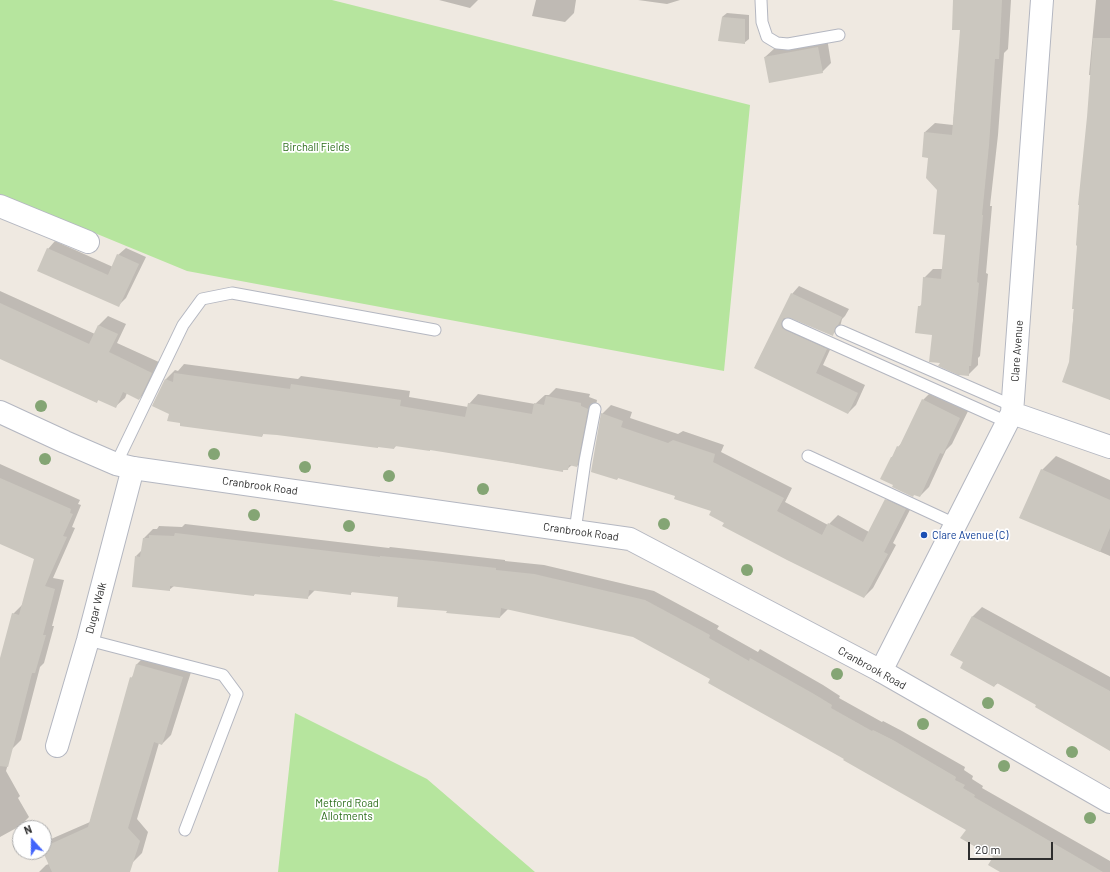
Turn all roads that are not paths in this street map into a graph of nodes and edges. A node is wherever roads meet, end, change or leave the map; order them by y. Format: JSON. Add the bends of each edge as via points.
{"nodes":[{"id":1,"x":761,"y":0,"type":"edge"},
{"id":2,"x":1042,"y":0,"type":"edge"},
{"id":3,"x":839,"y":35,"type":"dead end"},
{"id":4,"x":0,"y":206,"type":"edge"},
{"id":5,"x":88,"y":242,"type":"dead end"},
{"id":6,"x":788,"y":324,"type":"dead end"},
{"id":7,"x":435,"y":330,"type":"dead end"},
{"id":8,"x":841,"y":331,"type":"dead end"},
{"id":9,"x":595,"y":409,"type":"dead end"},
{"id":10,"x":0,"y":412,"type":"edge"},
{"id":11,"x":1011,"y":413,"type":"junction"},
{"id":12,"x":1110,"y":448,"type":"edge"},
{"id":13,"x":808,"y":456,"type":"dead end"},
{"id":14,"x":125,"y":466,"type":"junction"},
{"id":15,"x":955,"y":524,"type":"junction"},
{"id":16,"x":575,"y":531,"type":"junction"},
{"id":17,"x":88,"y":640,"type":"junction"},
{"id":18,"x":881,"y":671,"type":"junction"},
{"id":19,"x":57,"y":746,"type":"dead end"},
{"id":20,"x":1110,"y":802,"type":"edge"},
{"id":21,"x":185,"y":830,"type":"dead end"}],
"edges":[{"from":1,"to":3,"type":"lane","via":[[762,22],[767,36],[777,43],[788,44]]},
{"from":2,"to":11,"type":"street","name":"Clare Avenue"},
{"from":4,"to":5,"type":"street"},
{"from":6,"to":11,"type":"lane"},
{"from":7,"to":14,"type":"lane","via":[[232,293],[202,299],[183,325]]},
{"from":8,"to":11,"type":"lane"},
{"from":9,"to":16,"type":"lane"},
{"from":10,"to":14,"type":"street","name":"Cranbrook Road"},
{"from":11,"to":12,"type":"street"},
{"from":11,"to":15,"type":"street","name":"Clare Avenue"},
{"from":13,"to":15,"type":"lane"},
{"from":14,"to":16,"type":"street","name":"Cranbrook Road"},
{"from":14,"to":17,"type":"street","name":"Dugar Walk"},
{"from":15,"to":18,"type":"street","name":"Clare Avenue"},
{"from":16,"to":18,"type":"street","name":"Cranbrook Road","via":[[630,538]]},
{"from":17,"to":19,"type":"street","name":"Dugar Walk"},
{"from":17,"to":21,"type":"lane","via":[[223,675],[236,694]]},
{"from":18,"to":20,"type":"street","name":"Cranbrook Road"}]}
